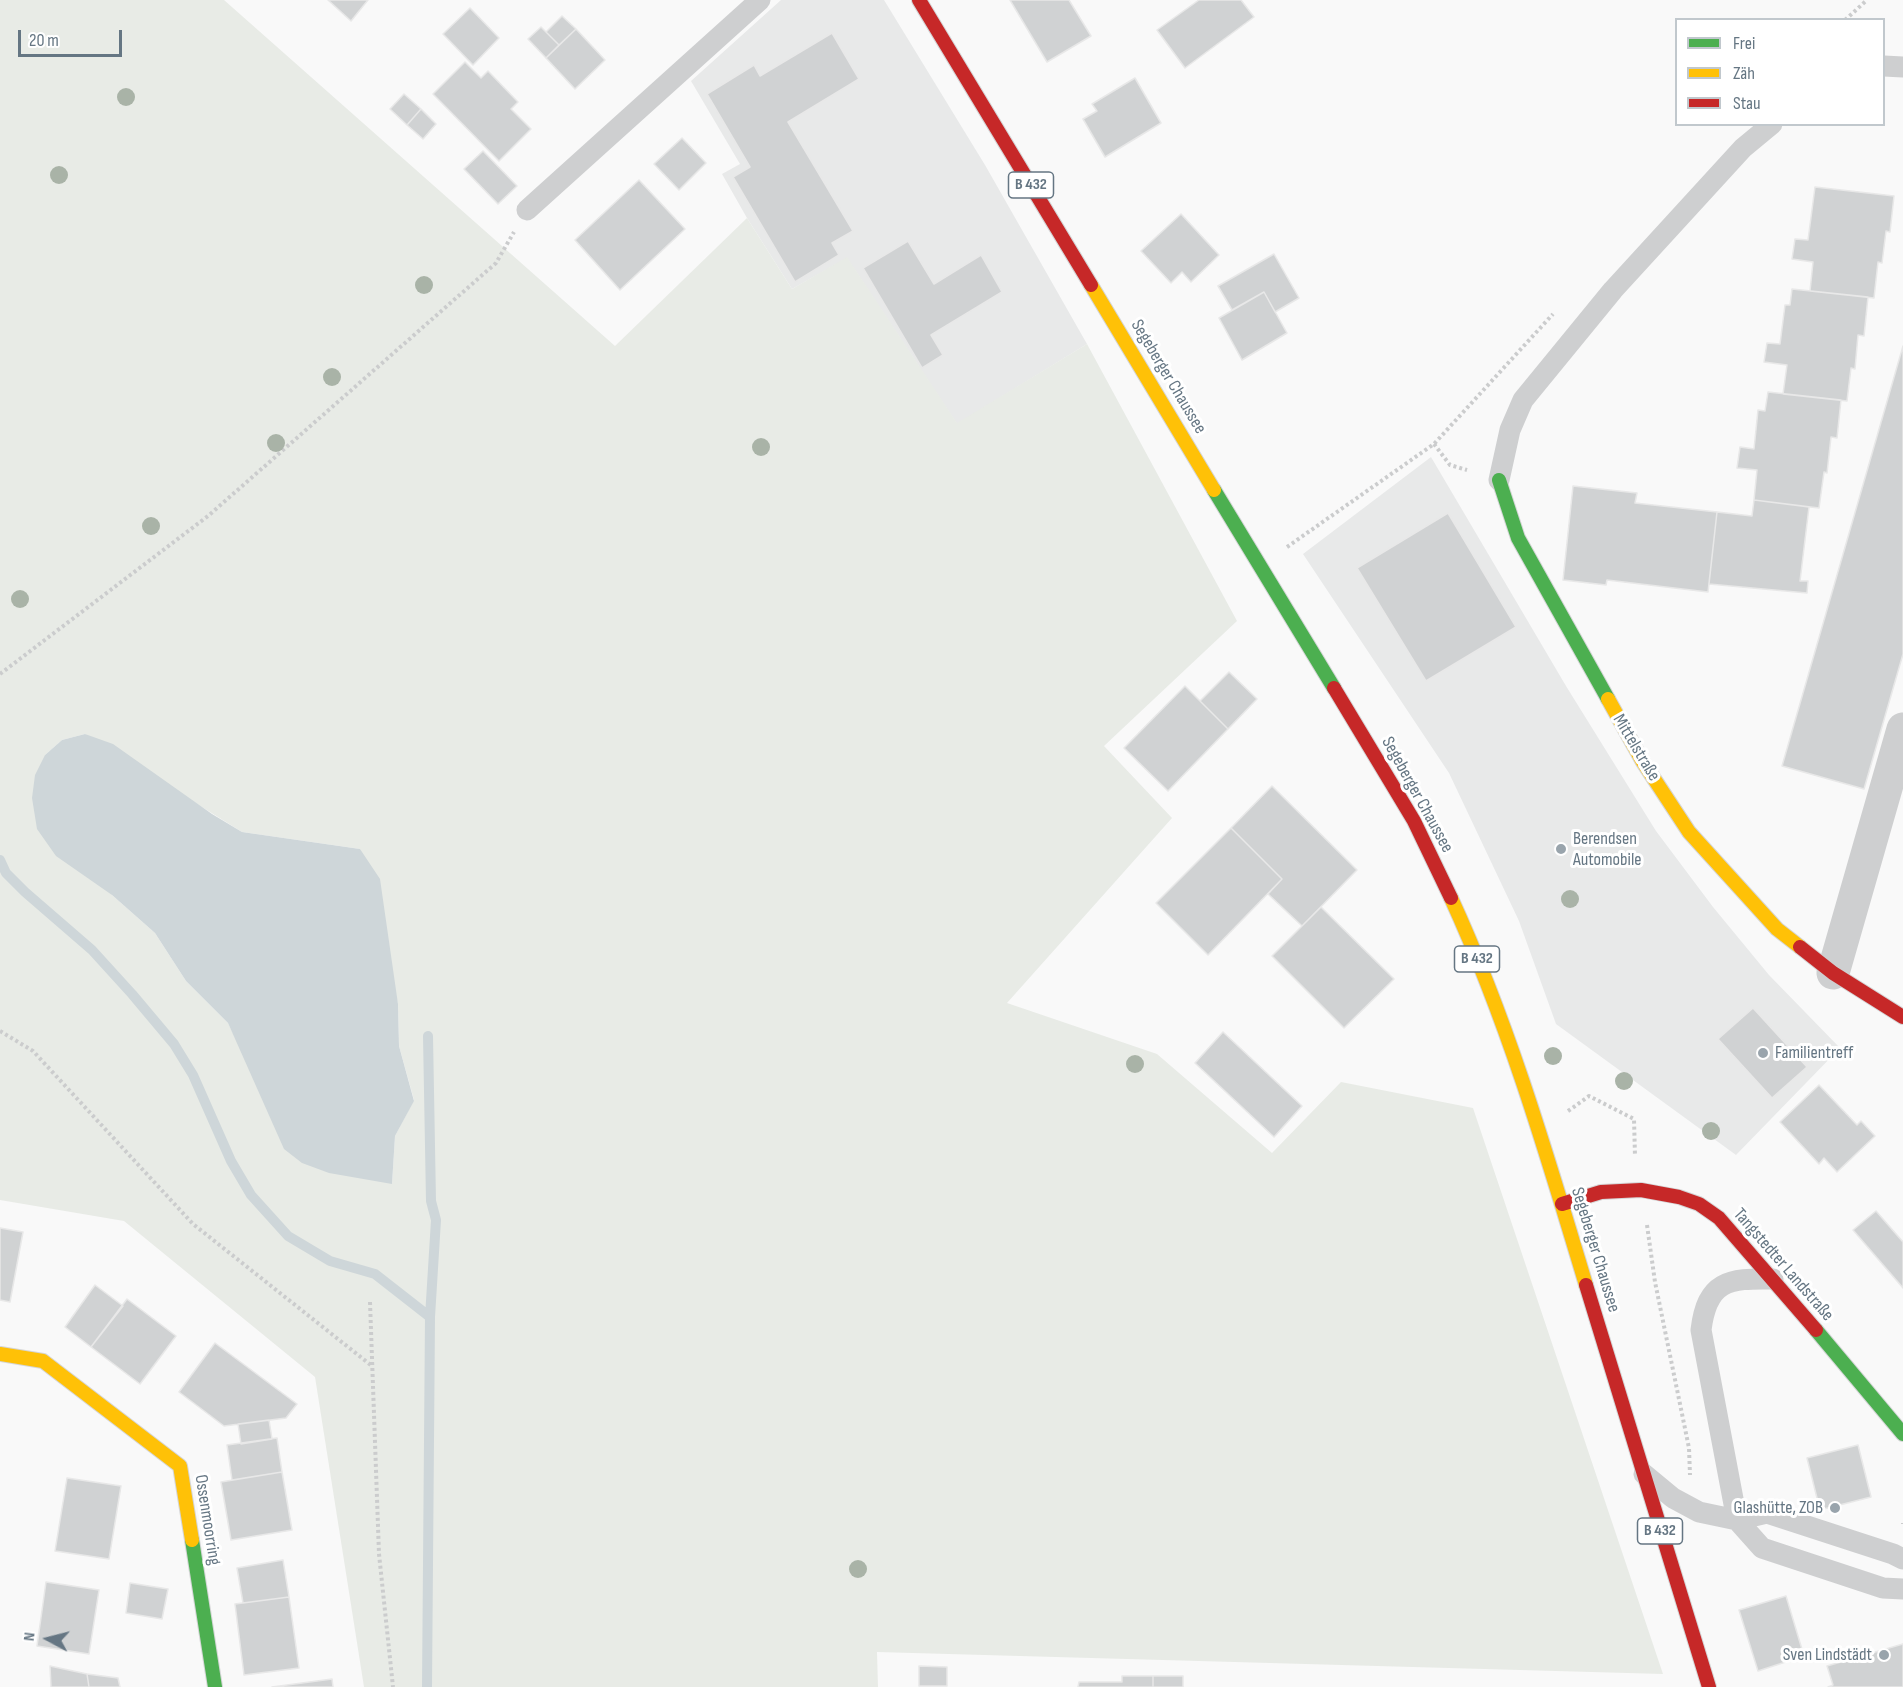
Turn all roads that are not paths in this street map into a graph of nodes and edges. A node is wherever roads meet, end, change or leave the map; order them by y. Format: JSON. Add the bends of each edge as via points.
{"nodes":[{"id":1,"x":760,"y":0,"type":"edge"},
{"id":2,"x":919,"y":0,"type":"edge"},
{"id":3,"x":1885,"y":66,"type":"edge"},
{"id":4,"x":1903,"y":67,"type":"edge"},
{"id":5,"x":1770,"y":126,"type":"edge"},
{"id":6,"x":527,"y":210,"type":"road end"},
{"id":7,"x":1499,"y":480,"type":"joint"},
{"id":8,"x":1903,"y":729,"type":"edge"},
{"id":9,"x":1833,"y":973,"type":"junction"},
{"id":10,"x":1903,"y":1017,"type":"edge"},
{"id":11,"x":1562,"y":1203,"type":"junction"},
{"id":12,"x":1773,"y":1279,"type":"junction"},
{"id":13,"x":0,"y":1354,"type":"edge"},
{"id":14,"x":1903,"y":1434,"type":"edge"},
{"id":15,"x":1642,"y":1472,"type":"junction"},
{"id":16,"x":1737,"y":1520,"type":"junction"},
{"id":17,"x":1903,"y":1559,"type":"edge"},
{"id":18,"x":1903,"y":1590,"type":"edge"},
{"id":19,"x":215,"y":1687,"type":"edge"},
{"id":20,"x":1709,"y":1687,"type":"edge"}],
"edges":[{"from":1,"to":6,"type":"lane"},
{"from":2,"to":11,"type":"main road","name":"Segeberger Chaussee","number":"B 432","via":[[1414,821],[1482,970]]},
{"from":3,"to":4,"type":"lane"},
{"from":5,"to":7,"type":"lane","via":[[1743,148],[1612,290],[1523,400],[1510,430]]},
{"from":7,"to":9,"type":"main road","name":"Mittelstraße","via":[[1518,538],[1642,762],[1689,832],[1777,929]]},
{"from":8,"to":9,"type":"street"},
{"from":9,"to":10,"type":"main road","name":"Mittelstraße"},
{"from":11,"to":12,"type":"main road","name":"Tangstedter Landstraße","via":[[1601,1192],[1641,1190],[1699,1204],[1719,1218]]},
{"from":11,"to":15,"type":"main road","name":"Segeberger Chaussee","number":"B 432"},
{"from":12,"to":14,"type":"main road","name":"Tangstedter Landstraße"},
{"from":12,"to":16,"type":"lane","via":[[1744,1278],[1728,1283],[1716,1291],[1704,1308],[1701,1330]]},
{"from":13,"to":19,"type":"main road","name":"Ossenmoorring","via":[[43,1361],[180,1466]]},
{"from":15,"to":16,"type":"lane","via":[[1673,1498],[1699,1512]]},
{"from":15,"to":20,"type":"main road","name":"Segeberger Chaussee","number":"B 432"},
{"from":16,"to":17,"type":"lane","via":[[1767,1513]]},
{"from":16,"to":18,"type":"lane","via":[[1762,1548],[1883,1588]]}]}
